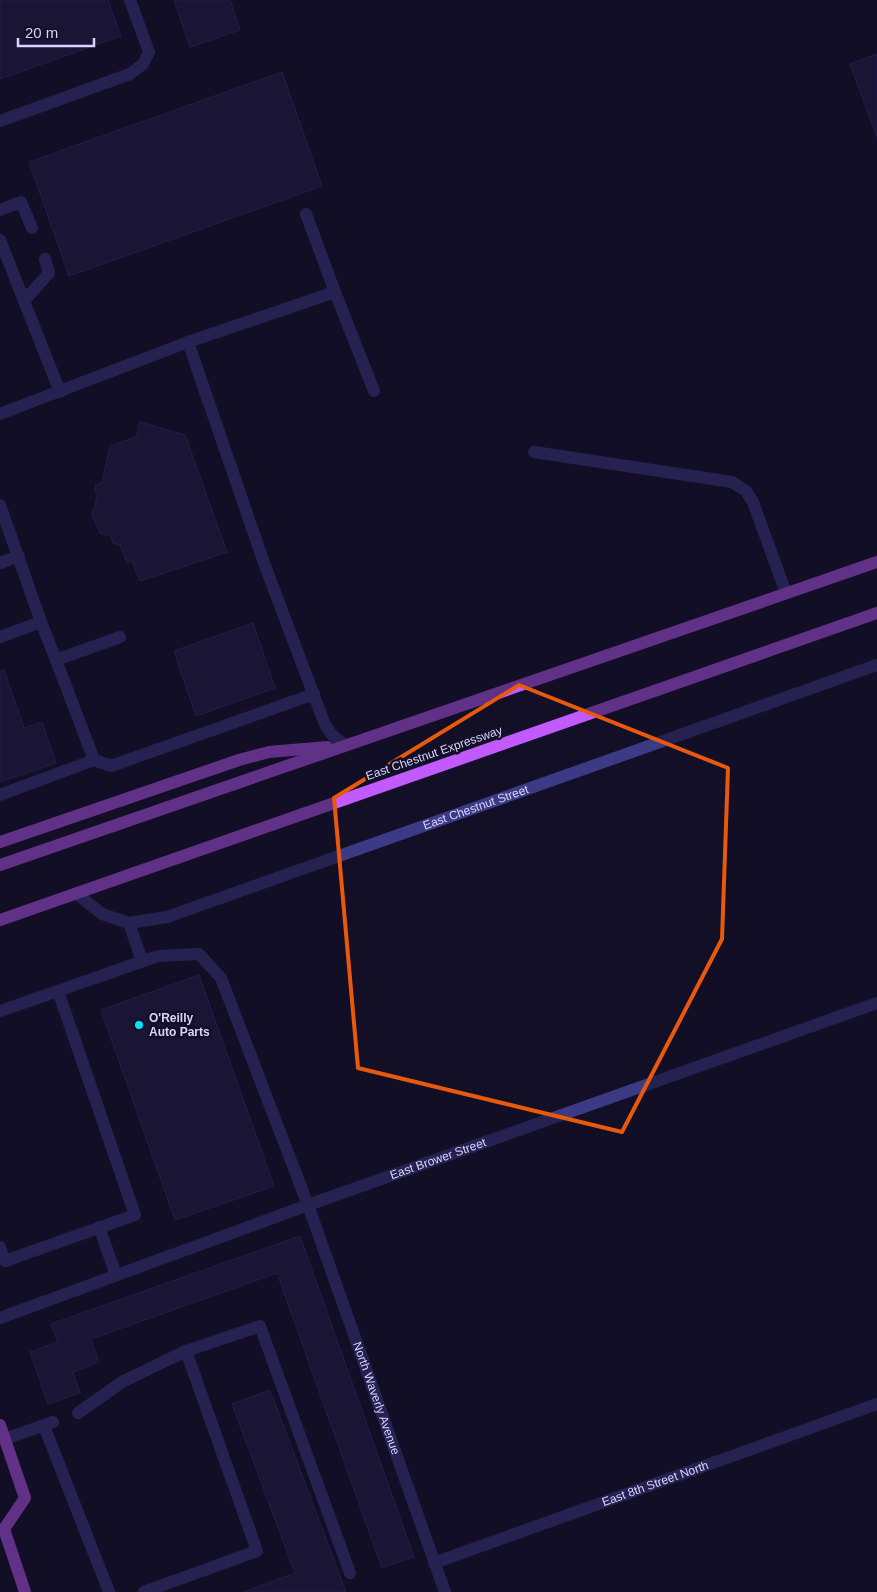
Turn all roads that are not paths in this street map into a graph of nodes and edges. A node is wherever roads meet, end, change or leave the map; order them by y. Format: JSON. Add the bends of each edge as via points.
{"nodes":[{"id":1,"x":130,"y":0,"type":"edge"},
{"id":2,"x":0,"y":121,"type":"edge"},
{"id":3,"x":0,"y":210,"type":"edge"},
{"id":4,"x":306,"y":214,"type":"dead end"},
{"id":5,"x":32,"y":228,"type":"dead end"},
{"id":6,"x":0,"y":240,"type":"edge"},
{"id":7,"x":45,"y":259,"type":"dead end"},
{"id":8,"x":335,"y":292,"type":"junction"},
{"id":9,"x":24,"y":301,"type":"junction"},
{"id":10,"x":188,"y":342,"type":"junction"},
{"id":11,"x":374,"y":391,"type":"dead end"},
{"id":12,"x":60,"y":392,"type":"junction"},
{"id":13,"x":0,"y":414,"type":"edge"},
{"id":14,"x":534,"y":452,"type":"dead end"},
{"id":15,"x":0,"y":505,"type":"edge"},
{"id":16,"x":19,"y":556,"type":"junction"},
{"id":17,"x":877,"y":562,"type":"edge"},
{"id":18,"x":0,"y":563,"type":"edge"},
{"id":19,"x":786,"y":593,"type":"junction"},
{"id":20,"x":877,"y":613,"type":"edge"},
{"id":21,"x":41,"y":622,"type":"junction"},
{"id":22,"x":0,"y":636,"type":"edge"},
{"id":23,"x":120,"y":637,"type":"dead end"},
{"id":24,"x":56,"y":660,"type":"junction"},
{"id":25,"x":877,"y":665,"type":"edge"},
{"id":26,"x":314,"y":694,"type":"junction"},
{"id":27,"x":347,"y":745,"type":"junction"},
{"id":28,"x":94,"y":760,"type":"junction"},
{"id":29,"x":0,"y":795,"type":"edge"},
{"id":30,"x":0,"y":842,"type":"edge"},
{"id":31,"x":0,"y":865,"type":"edge"},
{"id":32,"x":76,"y":893,"type":"junction"},
{"id":33,"x":22,"y":912,"type":"junction"},
{"id":34,"x":0,"y":920,"type":"edge"},
{"id":35,"x":128,"y":923,"type":"junction"},
{"id":36,"x":0,"y":926,"type":"edge"},
{"id":37,"x":142,"y":961,"type":"junction"},
{"id":38,"x":58,"y":990,"type":"junction"},
{"id":39,"x":877,"y":1003,"type":"edge"},
{"id":40,"x":0,"y":1011,"type":"edge"},
{"id":41,"x":308,"y":1205,"type":"junction"},
{"id":42,"x":99,"y":1227,"type":"junction"},
{"id":43,"x":0,"y":1247,"type":"edge"},
{"id":44,"x":116,"y":1275,"type":"junction"},
{"id":45,"x":0,"y":1318,"type":"edge"},
{"id":46,"x":186,"y":1351,"type":"junction"},
{"id":47,"x":877,"y":1404,"type":"edge"},
{"id":48,"x":78,"y":1412,"type":"dead end"},
{"id":49,"x":0,"y":1425,"type":"edge"},
{"id":50,"x":5,"y":1439,"type":"junction"},
{"id":51,"x":1,"y":1529,"type":"edge"},
{"id":52,"x":434,"y":1563,"type":"junction"},
{"id":53,"x":350,"y":1573,"type":"dead end"},
{"id":54,"x":26,"y":1592,"type":"edge"},
{"id":55,"x":109,"y":1592,"type":"edge"},
{"id":56,"x":144,"y":1592,"type":"edge"},
{"id":57,"x":445,"y":1592,"type":"edge"}],
"edges":[{"from":1,"to":2,"type":"street","via":[[149,52],[143,64],[130,74]]},
{"from":3,"to":5,"type":"street","via":[[21,202]]},
{"from":4,"to":8,"type":"street"},
{"from":6,"to":9,"type":"street"},
{"from":7,"to":9,"type":"street","via":[[49,273]]},
{"from":8,"to":10,"type":"street"},
{"from":8,"to":11,"type":"street"},
{"from":9,"to":12,"type":"street"},
{"from":10,"to":12,"type":"street"},
{"from":10,"to":26,"type":"street","via":[[264,563]]},
{"from":12,"to":13,"type":"street"},
{"from":14,"to":19,"type":"street","via":[[732,482],[746,491],[752,502]]},
{"from":15,"to":16,"type":"street"},
{"from":16,"to":18,"type":"street"},
{"from":16,"to":21,"type":"street"},
{"from":17,"to":19,"type":"main road"},
{"from":19,"to":27,"type":"main road"},
{"from":20,"to":32,"type":"main road","name":"East Chestnut Expressway"},
{"from":21,"to":22,"type":"street"},
{"from":21,"to":24,"type":"street"},
{"from":23,"to":24,"type":"street"},
{"from":24,"to":28,"type":"street"},
{"from":25,"to":35,"type":"street","name":"East Chestnut Street","via":[[167,917]]},
{"from":26,"to":27,"type":"street","via":[[328,731]]},
{"from":26,"to":28,"type":"street","via":[[111,766]]},
{"from":27,"to":30,"type":"main road","via":[[269,752],[240,760]]},
{"from":27,"to":31,"type":"main road"},
{"from":28,"to":29,"type":"street"},
{"from":32,"to":33,"type":"main road","name":"East Chestnut Expressway"},
{"from":32,"to":35,"type":"street","name":"East Chestnut Street","via":[[102,914]]},
{"from":33,"to":34,"type":"main road","name":"East Chestnut Expressway"},
{"from":33,"to":36,"type":"main road"},
{"from":35,"to":37,"type":"street"},
{"from":37,"to":38,"type":"street"},
{"from":37,"to":41,"type":"street","name":"North Waverly Avenue","via":[[158,956],[199,954],[221,978]]},
{"from":38,"to":40,"type":"street"},
{"from":38,"to":42,"type":"street","via":[[135,1215]]},
{"from":39,"to":41,"type":"street","name":"East Brower Street"},
{"from":41,"to":44,"type":"street","name":"East Brower Street"},
{"from":41,"to":52,"type":"street","name":"North Waverly Avenue"},
{"from":42,"to":43,"type":"street","via":[[4,1261]]},
{"from":42,"to":44,"type":"street"},
{"from":44,"to":45,"type":"street","name":"East Brower Street"},
{"from":46,"to":48,"type":"street","via":[[122,1382]]},
{"from":46,"to":53,"type":"street","via":[[260,1326]]},
{"from":46,"to":56,"type":"street","via":[[257,1551]]},
{"from":47,"to":52,"type":"street","name":"East 8th Street North"},
{"from":49,"to":50,"type":"main road"},
{"from":50,"to":51,"type":"main road","via":[[25,1498]]},
{"from":50,"to":55,"type":"street","via":[[48,1424]]},
{"from":51,"to":54,"type":"main road"},
{"from":52,"to":57,"type":"street","name":"North Waverly Avenue"}]}
